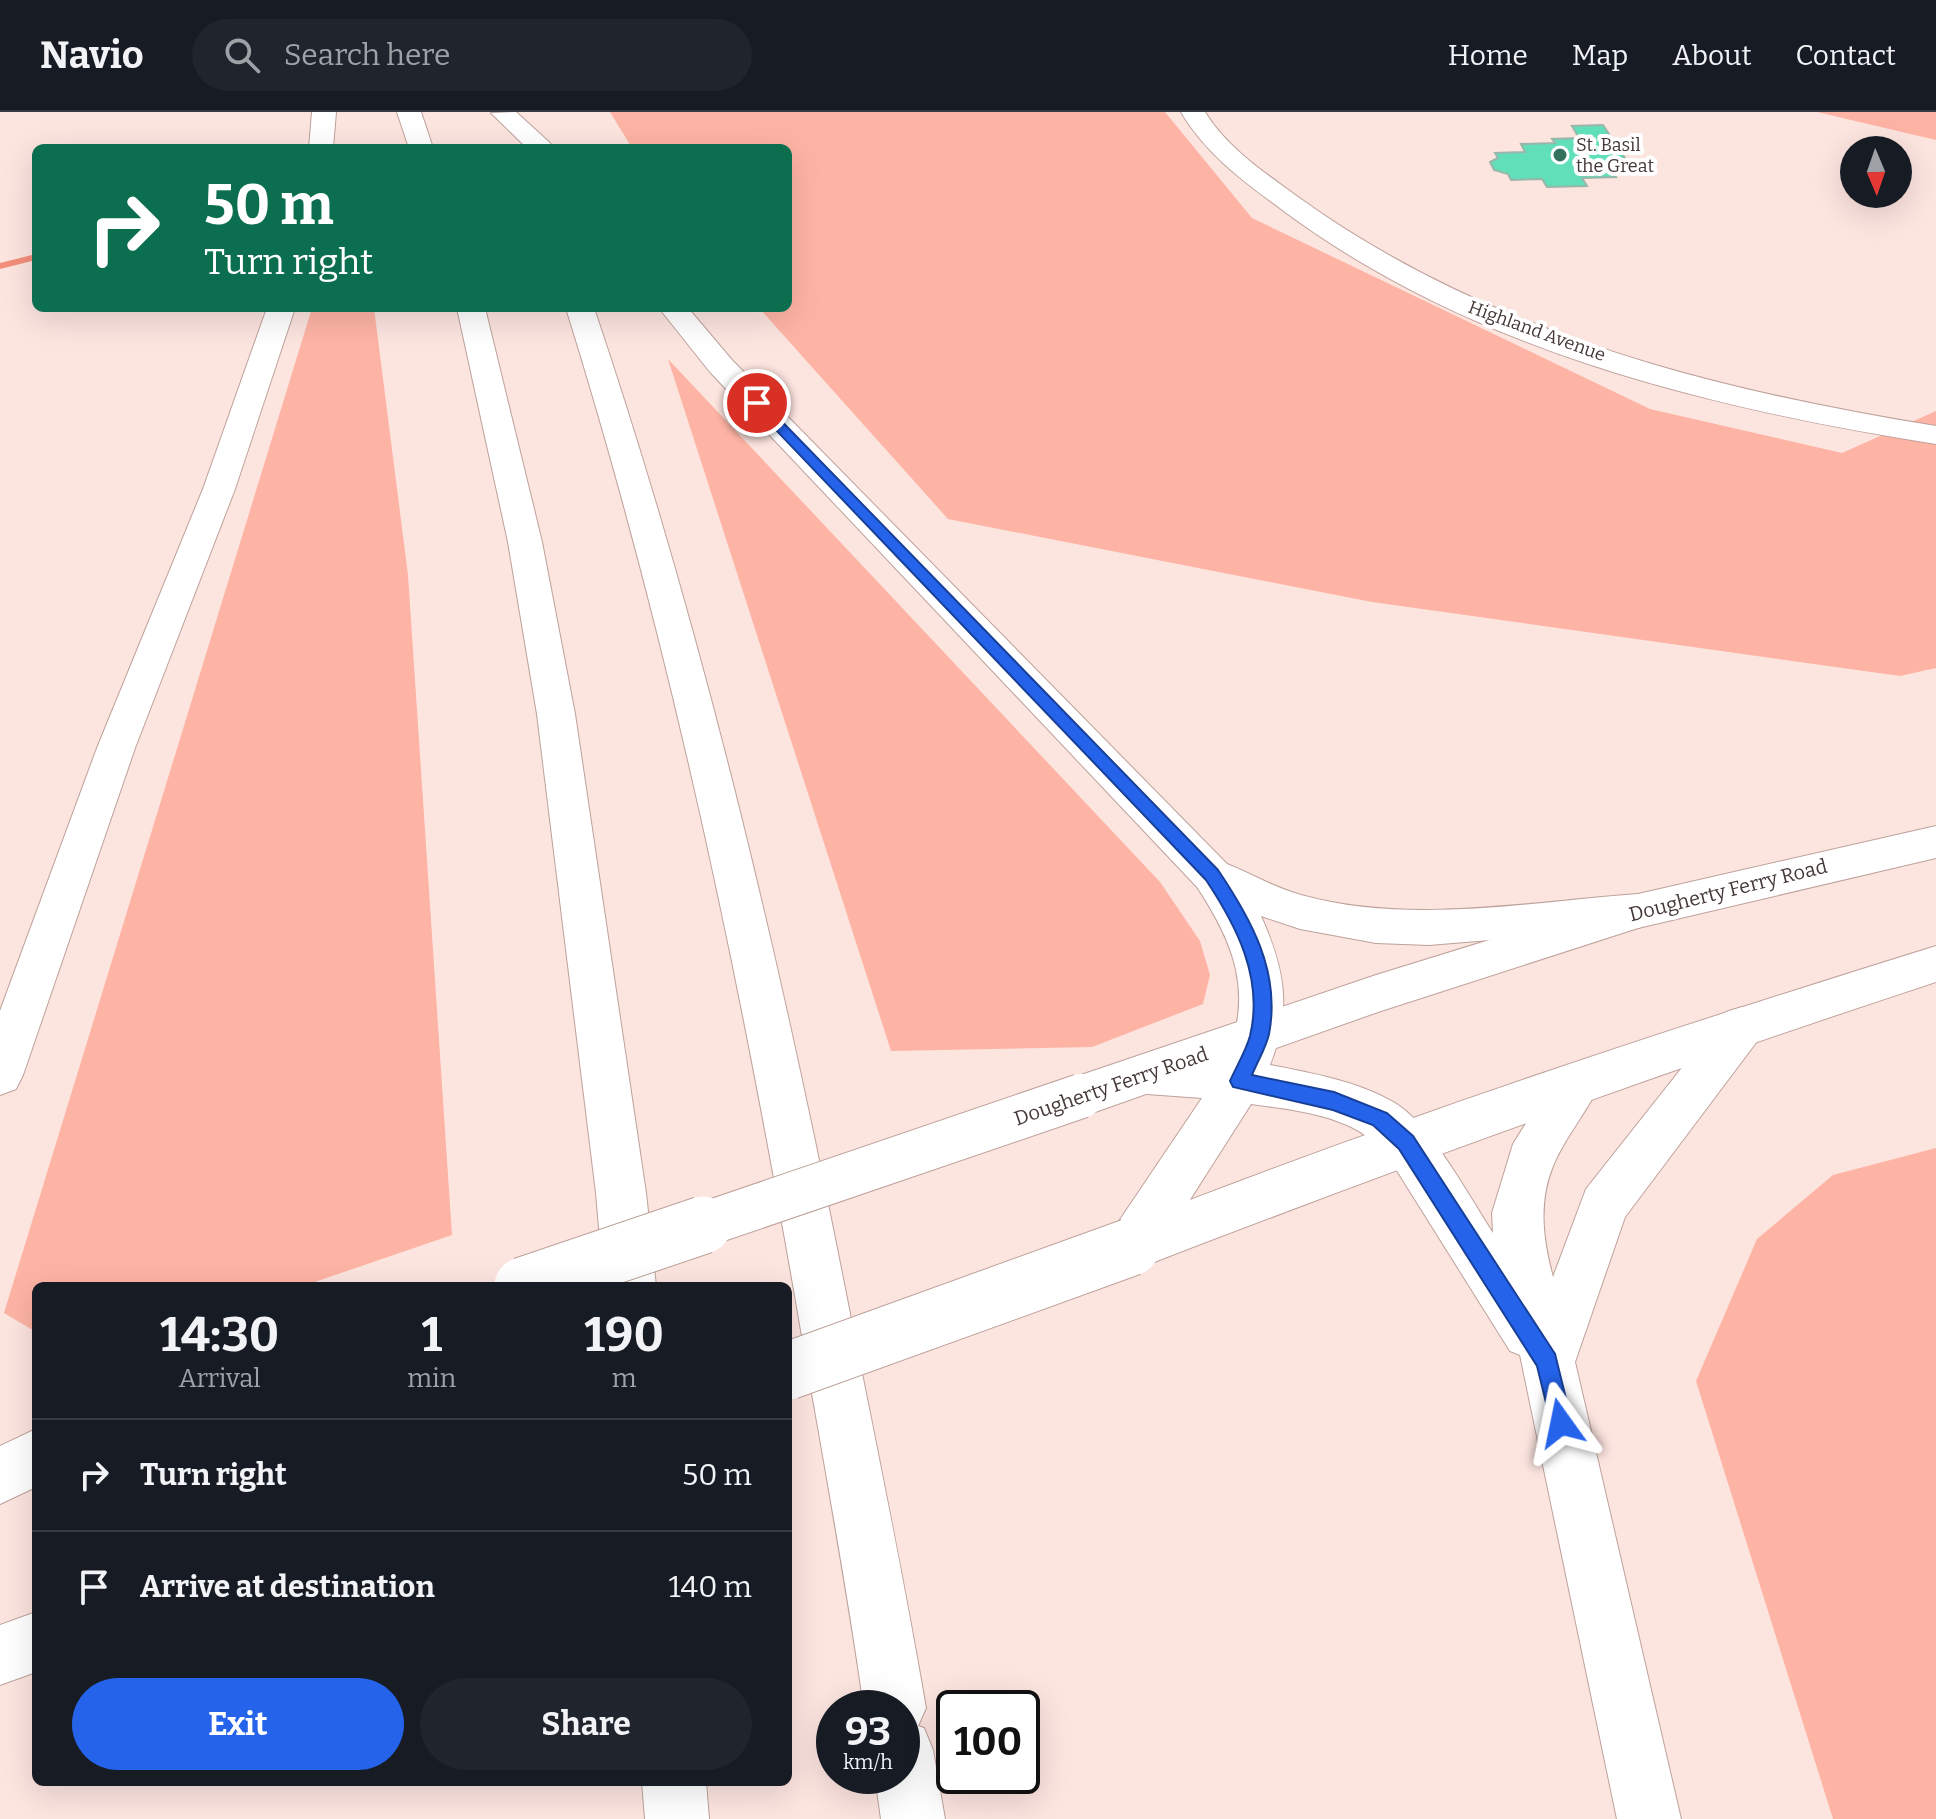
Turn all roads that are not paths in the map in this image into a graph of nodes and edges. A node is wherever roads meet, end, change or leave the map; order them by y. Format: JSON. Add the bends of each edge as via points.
{"nodes":[{"id":1,"x":324,"y":112,"type":"edge"},
{"id":2,"x":409,"y":112,"type":"edge"},
{"id":3,"x":503,"y":112,"type":"edge"},
{"id":4,"x":1193,"y":112,"type":"edge"},
{"id":5,"x":321,"y":144,"type":"edge"},
{"id":6,"x":420,"y":144,"type":"edge"},
{"id":7,"x":516,"y":144,"type":"edge"},
{"id":8,"x":537,"y":144,"type":"edge"},
{"id":9,"x":280,"y":312,"type":"edge"},
{"id":10,"x":472,"y":312,"type":"edge"},
{"id":11,"x":581,"y":312,"type":"edge"},
{"id":12,"x":676,"y":312,"type":"edge"},
{"id":13,"x":1936,"y":435,"type":"edge"},
{"id":14,"x":1936,"y":842,"type":"edge"},
{"id":15,"x":1212,"y":875,"type":"junction"},
{"id":16,"x":1638,"y":911,"type":"junction"},
{"id":17,"x":1936,"y":964,"type":"edge"},
{"id":18,"x":1742,"y":1026,"type":"junction"},
{"id":19,"x":1259,"y":1035,"type":"junction"},
{"id":20,"x":1147,"y":1074,"type":"junction"},
{"id":21,"x":0,"y":1075,"type":"edge"},
{"id":22,"x":1240,"y":1081,"type":"junction"},
{"id":23,"x":1577,"y":1084,"type":"junction"},
{"id":24,"x":1406,"y":1143,"type":"junction"},
{"id":25,"x":1131,"y":1247,"type":"junction"},
{"id":26,"x":535,"y":1282,"type":"edge"},
{"id":27,"x":630,"y":1282,"type":"edge"},
{"id":28,"x":1548,"y":1362,"type":"junction"},
{"id":29,"x":792,"y":1370,"type":"edge"},
{"id":30,"x":32,"y":1451,"type":"edge"},
{"id":31,"x":32,"y":1459,"type":"edge"},
{"id":32,"x":0,"y":1462,"type":"edge"},
{"id":33,"x":0,"y":1476,"type":"edge"},
{"id":34,"x":32,"y":1643,"type":"edge"},
{"id":35,"x":0,"y":1655,"type":"edge"},
{"id":36,"x":892,"y":1690,"type":"edge"},
{"id":37,"x":674,"y":1786,"type":"edge"},
{"id":38,"x":909,"y":1794,"type":"edge"},
{"id":39,"x":677,"y":1819,"type":"edge"},
{"id":40,"x":913,"y":1819,"type":"edge"},
{"id":41,"x":1649,"y":1819,"type":"edge"}],
"edges":[{"from":1,"to":5,"type":"main road"},
{"from":2,"to":6,"type":"main road"},
{"from":3,"to":7,"type":"main road"},
{"from":3,"to":8,"type":"main road"},
{"from":4,"to":13,"type":"main road","name":"Highland Avenue","via":[[1220,148],[1299,213],[1350,247],[1477,312],[1716,392]]},
{"from":9,"to":21,"type":"main road"},
{"from":10,"to":27,"type":"main road","via":[[525,542],[556,714]]},
{"from":11,"to":36,"type":"main road","via":[[641,497],[735,871],[791,1134]]},
{"from":12,"to":15,"type":"main road","via":[[731,376]]},
{"from":14,"to":16,"type":"main road","name":"Dougherty Ferry Road"},
{"from":15,"to":16,"type":"main road","via":[[1300,912],[1376,926],[1429,927]]},
{"from":15,"to":19,"type":"main road","via":[[1240,916],[1256,954]]},
{"from":16,"to":19,"type":"main road","name":"Dougherty Ferry Road"},
{"from":17,"to":18,"type":"main road"},
{"from":18,"to":23,"type":"main road"},
{"from":18,"to":28,"type":"main road","via":[[1604,1205]]},
{"from":19,"to":20,"type":"main road","name":"Dougherty Ferry Road"},
{"from":19,"to":22,"type":"main road"},
{"from":20,"to":22,"type":"main road"},
{"from":20,"to":26,"type":"main road","name":"Dougherty Ferry Road","bridge":true},
{"from":22,"to":24,"type":"main road","via":[[1334,1101],[1380,1119]]},
{"from":22,"to":25,"type":"main road"},
{"from":23,"to":24,"type":"main road"},
{"from":23,"to":28,"type":"main road","via":[[1530,1160],[1517,1213],[1519,1246]]},
{"from":24,"to":25,"type":"main road"},
{"from":24,"to":28,"type":"main road"},
{"from":25,"to":29,"type":"main road","bridge":true},
{"from":28,"to":41,"type":"main road"},
{"from":30,"to":32,"type":"main road"},
{"from":31,"to":33,"type":"main road"},
{"from":34,"to":35,"type":"main road"},
{"from":37,"to":39,"type":"main road"},
{"from":38,"to":40,"type":"main road"}]}
